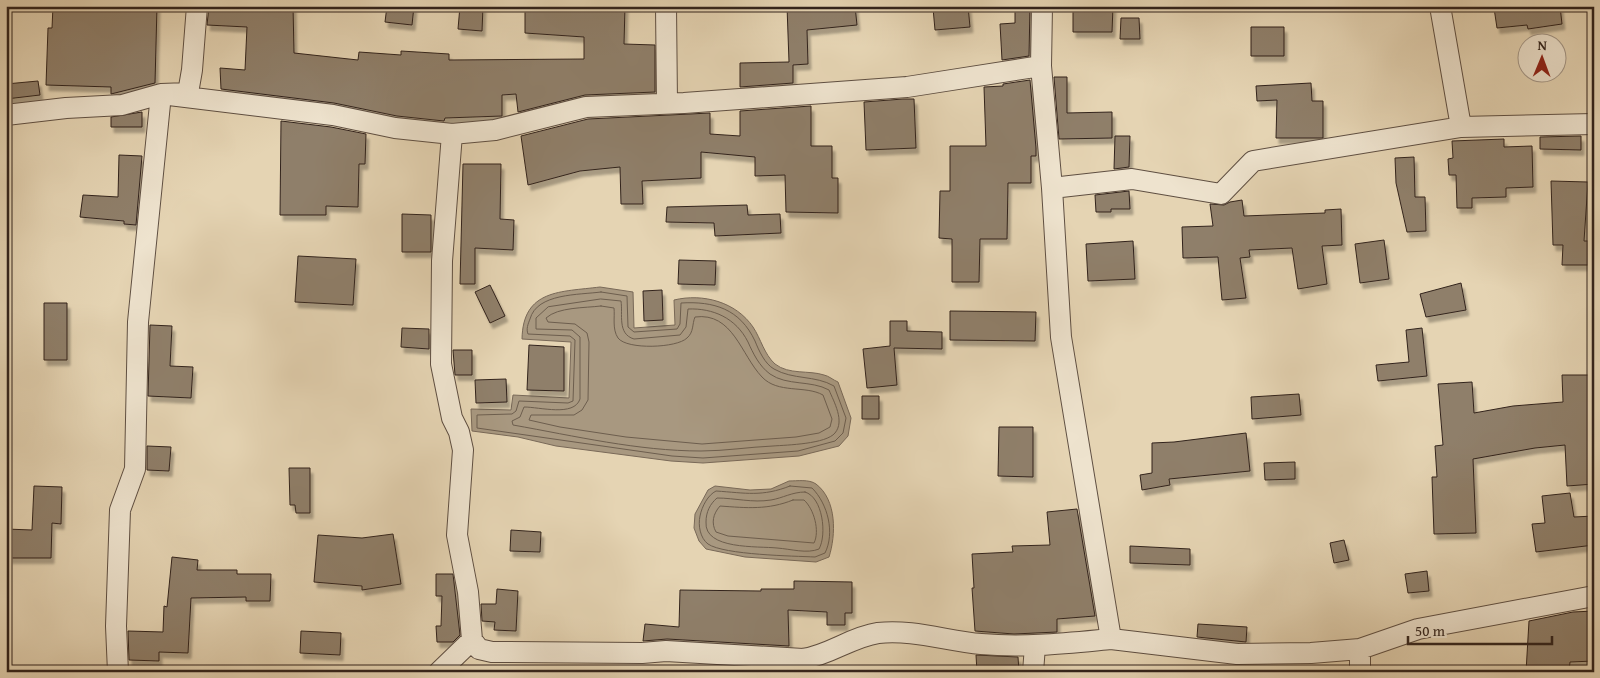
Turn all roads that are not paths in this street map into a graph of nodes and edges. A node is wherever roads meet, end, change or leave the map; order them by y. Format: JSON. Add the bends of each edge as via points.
{"nodes":[{"id":1,"x":197,"y":6,"type":"edge"},
{"id":2,"x":666,"y":6,"type":"edge"},
{"id":3,"x":1042,"y":6,"type":"edge"},
{"id":4,"x":1440,"y":6,"type":"edge"},
{"id":5,"x":1041,"y":66,"type":"junction"},
{"id":6,"x":161,"y":94,"type":"junction"},
{"id":7,"x":667,"y":103,"type":"junction"},
{"id":8,"x":6,"y":115,"type":"edge"},
{"id":9,"x":1594,"y":124,"type":"edge"},
{"id":10,"x":1461,"y":126,"type":"junction"},
{"id":11,"x":452,"y":134,"type":"junction"},
{"id":12,"x":1052,"y":188,"type":"junction"},
{"id":13,"x":1594,"y":596,"type":"edge"},
{"id":14,"x":1112,"y":639,"type":"junction"},
{"id":15,"x":472,"y":640,"type":"junction"},
{"id":16,"x":1035,"y":646,"type":"junction"},
{"id":17,"x":1360,"y":649,"type":"junction"},
{"id":18,"x":118,"y":672,"type":"edge"},
{"id":19,"x":439,"y":672,"type":"edge"},
{"id":20,"x":1033,"y":672,"type":"edge"},
{"id":21,"x":1360,"y":672,"type":"edge"}],
"edges":[{"from":1,"to":6,"type":"street","via":[[188,93]]},
{"from":2,"to":7,"type":"street"},
{"from":3,"to":5,"type":"street"},
{"from":4,"to":10,"type":"street"},
{"from":5,"to":7,"type":"street","via":[[907,86]]},
{"from":5,"to":12,"type":"street"},
{"from":6,"to":8,"type":"street","via":[[122,105]]},
{"from":6,"to":11,"type":"street"},
{"from":6,"to":18,"type":"street","via":[[138,322],[134,469],[120,510],[116,626]]},
{"from":7,"to":11,"type":"street","via":[[586,107],[494,130]]},
{"from":9,"to":10,"type":"street"},
{"from":10,"to":12,"type":"street","via":[[1253,161],[1221,194],[1132,179]]},
{"from":11,"to":15,"type":"street","via":[[442,261],[441,364],[452,418],[463,450],[457,535],[468,592]]},
{"from":12,"to":14,"type":"street","via":[[1061,337]]},
{"from":13,"to":17,"type":"street","via":[[1418,629]]},
{"from":14,"to":16,"type":"street"},
{"from":14,"to":17,"type":"street","via":[[1237,654]]},
{"from":15,"to":16,"type":"street","via":[[479,649],[492,652],[642,654],[666,651],[803,660],[820,657],[878,633],[898,632],[981,644]]},
{"from":15,"to":19,"type":"street"},
{"from":16,"to":20,"type":"street"},
{"from":17,"to":21,"type":"street"}]}
